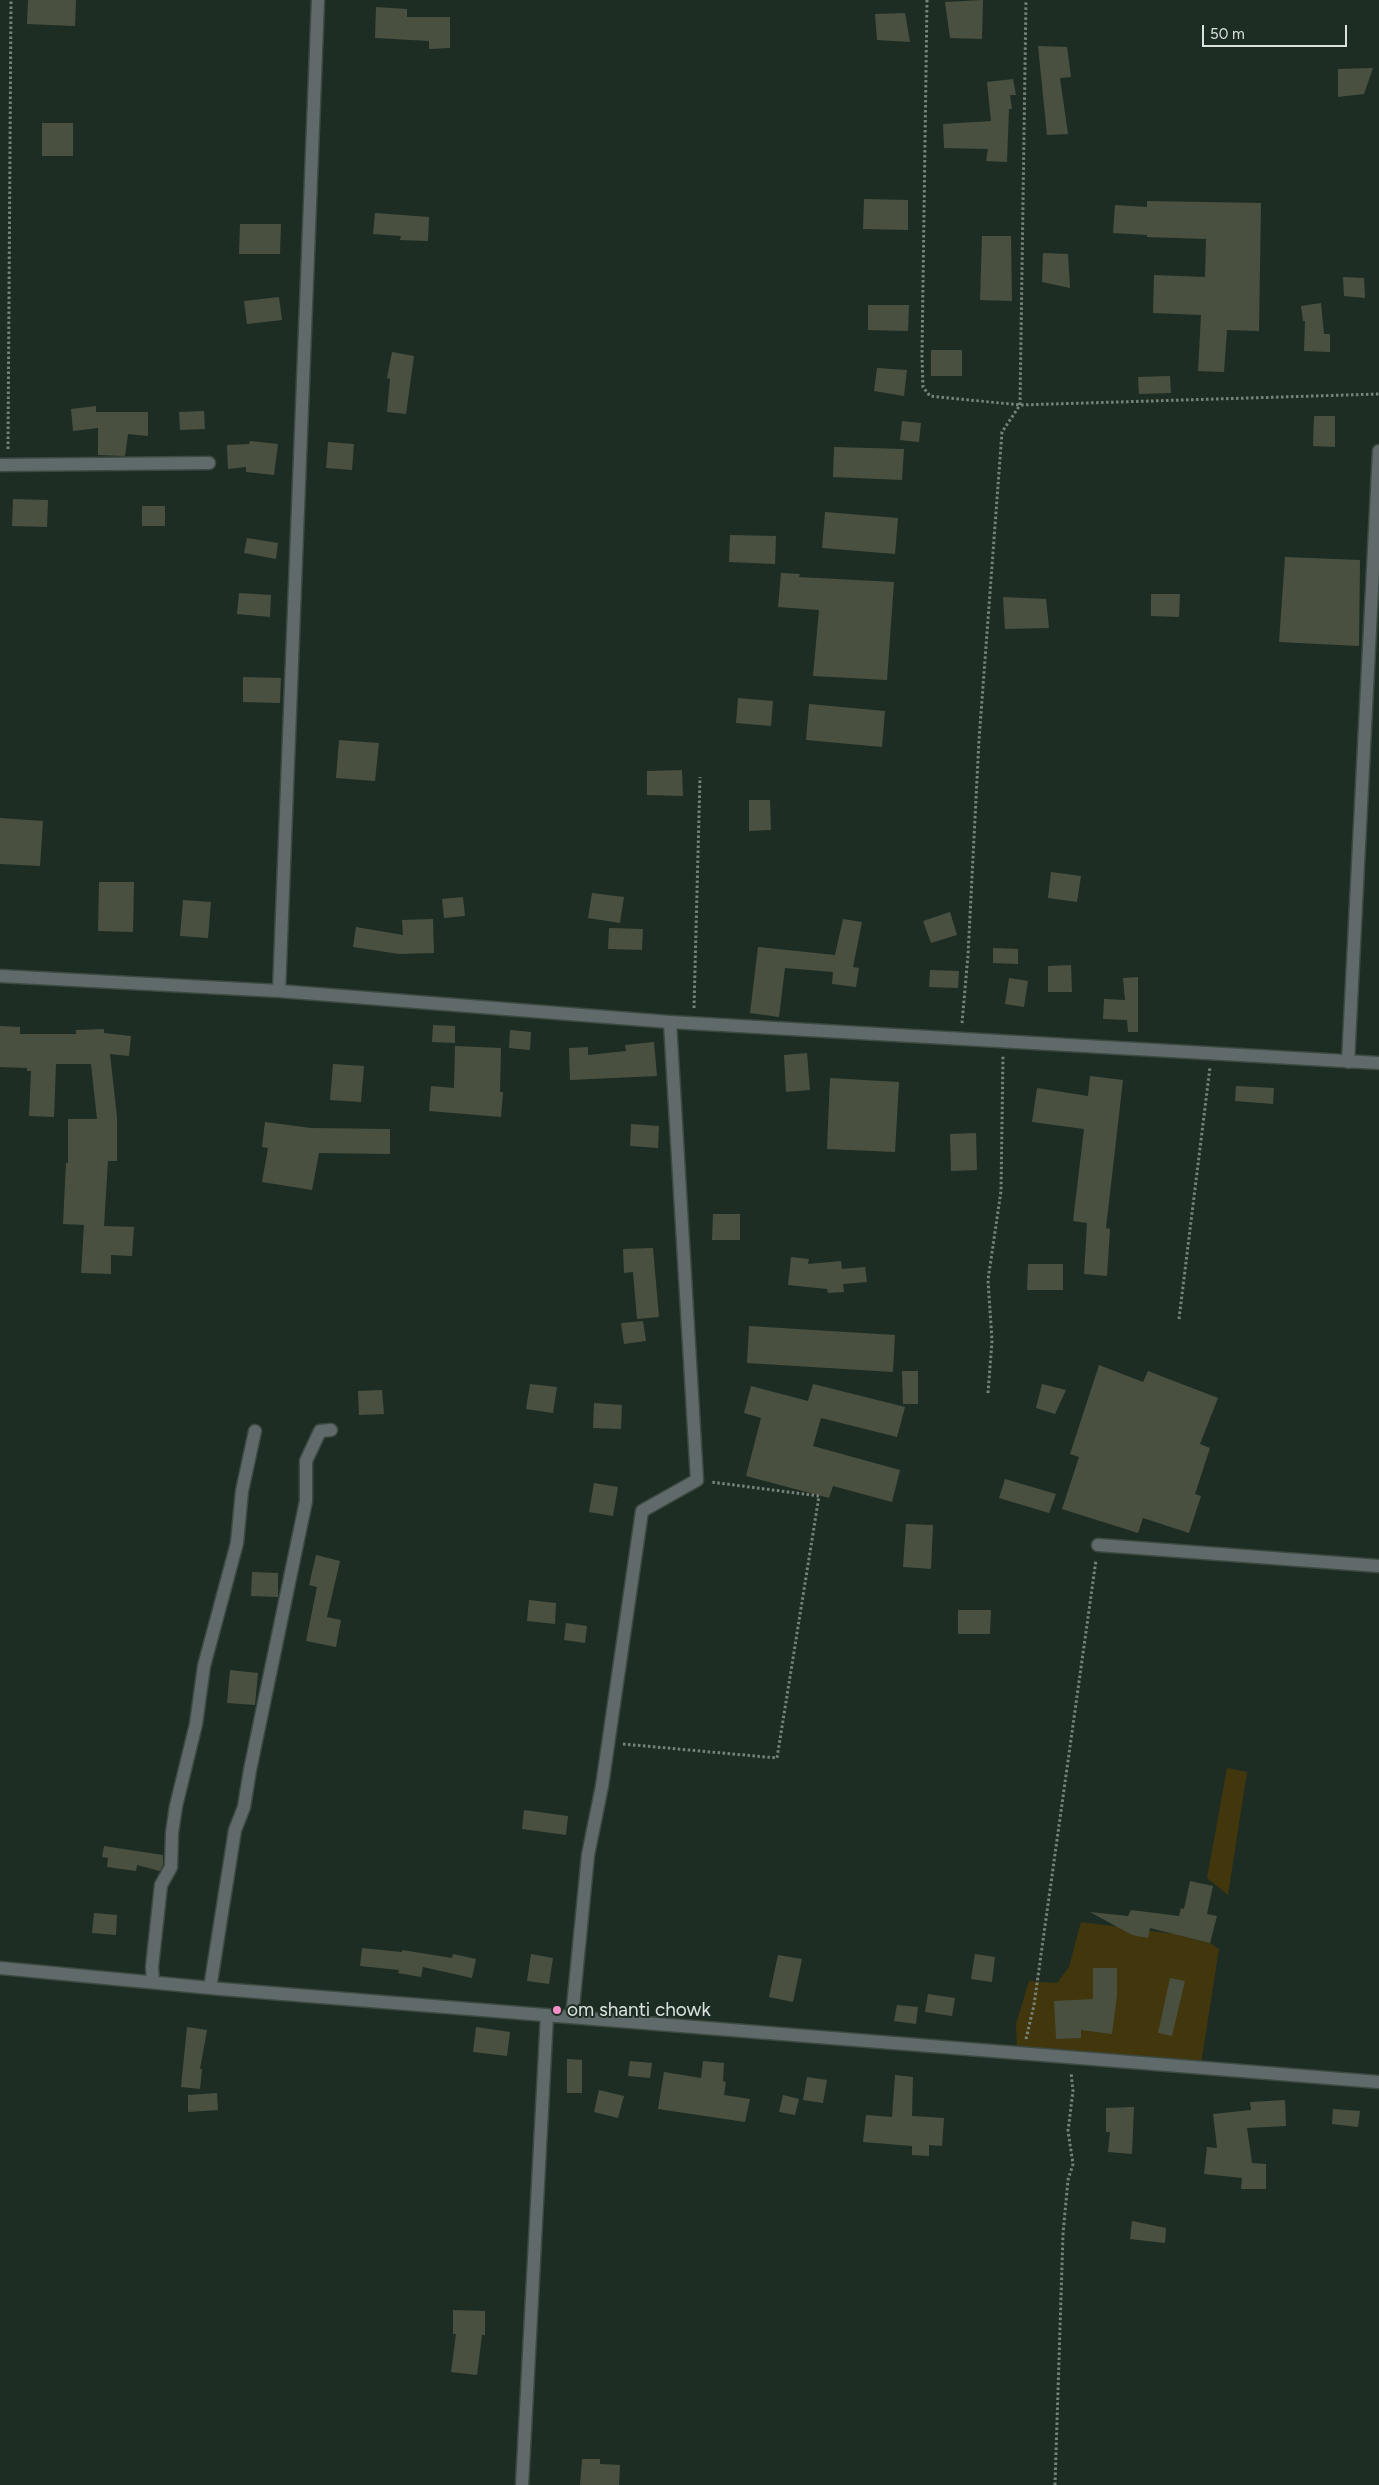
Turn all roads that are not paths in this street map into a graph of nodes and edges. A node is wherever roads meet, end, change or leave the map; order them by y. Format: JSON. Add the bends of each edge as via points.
{"nodes":[{"id":1,"x":318,"y":0,"type":"edge"},
{"id":2,"x":1379,"y":451,"type":"edge"},
{"id":3,"x":209,"y":462,"type":"dead end"},
{"id":4,"x":4,"y":465,"type":"edge"},
{"id":5,"x":0,"y":976,"type":"edge"},
{"id":6,"x":279,"y":991,"type":"junction"},
{"id":7,"x":670,"y":1022,"type":"junction"},
{"id":8,"x":1348,"y":1062,"type":"junction"},
{"id":9,"x":1379,"y":1063,"type":"edge"},
{"id":10,"x":331,"y":1430,"type":"dead end"},
{"id":11,"x":255,"y":1431,"type":"dead end"},
{"id":12,"x":1098,"y":1545,"type":"road end"},
{"id":13,"x":1379,"y":1566,"type":"edge"},
{"id":14,"x":0,"y":1968,"type":"edge"},
{"id":15,"x":153,"y":1982,"type":"junction"},
{"id":16,"x":210,"y":1988,"type":"junction"},
{"id":17,"x":547,"y":2015,"type":"junction"},
{"id":18,"x":572,"y":2016,"type":"junction"},
{"id":19,"x":1379,"y":2082,"type":"edge"},
{"id":20,"x":522,"y":2485,"type":"edge"}],
"edges":[{"from":1,"to":6,"type":"street"},
{"from":2,"to":8,"type":"street"},
{"from":3,"to":4,"type":"street"},
{"from":5,"to":6,"type":"street"},
{"from":6,"to":7,"type":"street"},
{"from":7,"to":8,"type":"street"},
{"from":7,"to":18,"type":"street","via":[[697,1480],[642,1511],[588,1855]]},
{"from":8,"to":9,"type":"street"},
{"from":10,"to":16,"type":"street","via":[[320,1431],[306,1461],[306,1500],[244,1807],[235,1830]]},
{"from":11,"to":15,"type":"street","via":[[242,1491],[237,1543],[204,1666],[196,1724],[176,1806],[171,1867],[161,1885]]},
{"from":12,"to":13,"type":"street"},
{"from":14,"to":15,"type":"street"},
{"from":15,"to":16,"type":"street"},
{"from":16,"to":17,"type":"street"},
{"from":17,"to":18,"type":"street"},
{"from":17,"to":20,"type":"street"},
{"from":18,"to":19,"type":"street"}]}
